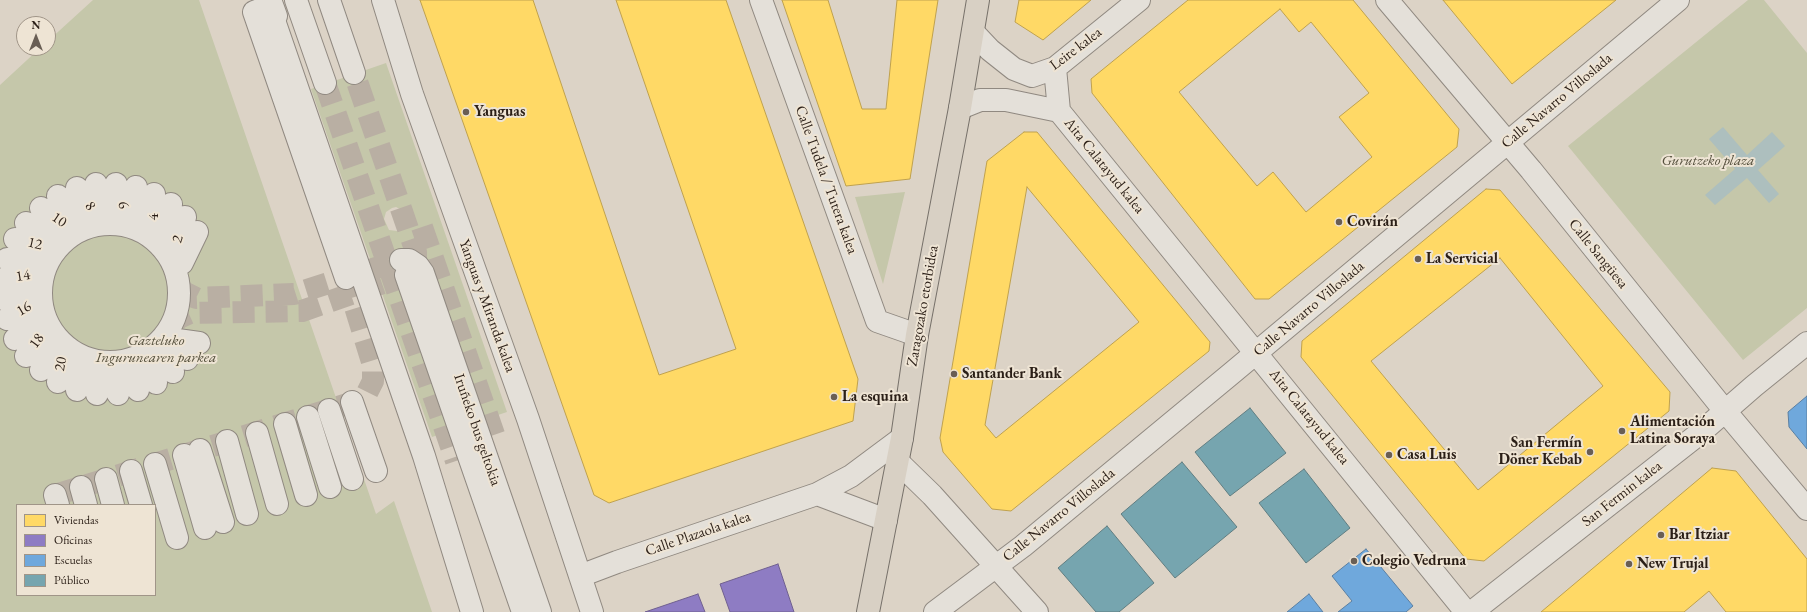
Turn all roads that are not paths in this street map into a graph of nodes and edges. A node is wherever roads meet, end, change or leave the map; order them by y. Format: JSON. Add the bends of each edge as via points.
{"nodes":[{"id":1,"x":267,"y":0,"type":"edge"},
{"id":2,"x":296,"y":0,"type":"edge"},
{"id":3,"x":312,"y":0,"type":"edge"},
{"id":4,"x":329,"y":0,"type":"edge"},
{"id":5,"x":343,"y":0,"type":"edge"},
{"id":6,"x":382,"y":0,"type":"edge"},
{"id":7,"x":761,"y":0,"type":"edge"},
{"id":8,"x":978,"y":0,"type":"edge"},
{"id":9,"x":1139,"y":0,"type":"edge"},
{"id":10,"x":1387,"y":0,"type":"edge"},
{"id":11,"x":1678,"y":0,"type":"edge"},
{"id":12,"x":973,"y":32,"type":"junction"},
{"id":13,"x":1055,"y":68,"type":"junction"},
{"id":14,"x":346,"y":76,"type":"junction"},
{"id":15,"x":960,"y":108,"type":"junction"},
{"id":16,"x":1059,"y":111,"type":"junction"},
{"id":17,"x":1507,"y":144,"type":"junction"},
{"id":18,"x":355,"y":275,"type":"joint"},
{"id":19,"x":92,"y":289,"type":"junction"},
{"id":20,"x":100,"y":291,"type":"junction"},
{"id":21,"x":917,"y":335,"type":"junction"},
{"id":22,"x":1807,"y":343,"type":"edge"},
{"id":23,"x":1257,"y":353,"type":"junction"},
{"id":24,"x":1725,"y":411,"type":"junction"},
{"id":25,"x":902,"y":438,"type":"junction"},
{"id":26,"x":497,"y":443,"type":"tunnel mouth"},
{"id":27,"x":191,"y":454,"type":"edge"},
{"id":28,"x":456,"y":461,"type":"tunnel mouth"},
{"id":29,"x":897,"y":461,"type":"junction"},
{"id":30,"x":817,"y":494,"type":"junction"},
{"id":31,"x":100,"y":504,"type":"edge"},
{"id":32,"x":115,"y":504,"type":"edge"},
{"id":33,"x":127,"y":504,"type":"edge"},
{"id":34,"x":142,"y":504,"type":"edge"},
{"id":35,"x":154,"y":504,"type":"edge"},
{"id":36,"x":274,"y":505,"type":"junction"},
{"id":37,"x":1807,"y":509,"type":"edge"},
{"id":38,"x":156,"y":511,"type":"edge"},
{"id":39,"x":886,"y":520,"type":"junction"},
{"id":40,"x":997,"y":565,"type":"junction"},
{"id":41,"x":580,"y":576,"type":"junction"},
{"id":42,"x":472,"y":612,"type":"edge"},
{"id":43,"x":509,"y":612,"type":"edge"},
{"id":44,"x":523,"y":612,"type":"edge"},
{"id":45,"x":540,"y":612,"type":"edge"},
{"id":46,"x":556,"y":612,"type":"edge"},
{"id":47,"x":592,"y":612,"type":"edge"},
{"id":48,"x":868,"y":612,"type":"edge"},
{"id":49,"x":935,"y":612,"type":"edge"},
{"id":50,"x":1037,"y":612,"type":"edge"},
{"id":51,"x":1466,"y":612,"type":"edge"},
{"id":52,"x":1472,"y":612,"type":"edge"}],
"edges":[{"from":1,"to":42,"type":"street","via":[[424,456]]},
{"from":2,"to":14,"type":"street"},
{"from":3,"to":14,"type":"street"},
{"from":4,"to":14,"type":"street"},
{"from":5,"to":14,"type":"street"},
{"from":6,"to":41,"type":"street","name":"Yanguas y Miranda kalea","via":[[414,101],[525,412]]},
{"from":7,"to":21,"type":"street","name":"Calle Tudela / Tutera kalea","via":[[877,320]]},
{"from":8,"to":12,"type":"main road","name":"Zaragozako etorbidea"},
{"from":9,"to":13,"type":"street","name":"Leire kalea"},
{"from":10,"to":17,"type":"street","name":"Calle Sangüesa"},
{"from":11,"to":17,"type":"street","name":"Calle Navarro Villoslada"},
{"from":12,"to":13,"type":"street","name":"Leire kalea","via":[[1014,69],[1032,76]]},
{"from":12,"to":15,"type":"main road","name":"Zaragozako etorbidea"},
{"from":13,"to":16,"type":"street","name":"Aita Calatayud kalea"},
{"from":15,"to":16,"type":"street","name":"Aita Calatayud kalea","via":[[980,100],[1006,100]]},
{"from":15,"to":21,"type":"main road","name":"Zaragozako etorbidea"},
{"from":16,"to":23,"type":"street","name":"Aita Calatayud kalea"},
{"from":17,"to":23,"type":"street","name":"Calle Navarro Villoslada"},
{"from":17,"to":24,"type":"street","name":"Calle Sangüesa","via":[[1541,182]]},
{"from":18,"to":18,"type":"street","via":[[272,5],[254,12]]},
{"from":19,"to":20,"type":"street"},
{"from":19,"to":20,"type":"street"},
{"from":19,"to":20,"type":"street"},
{"from":19,"to":20,"type":"street"},
{"from":19,"to":20,"type":"street"},
{"from":19,"to":20,"type":"street"},
{"from":19,"to":20,"type":"street"},
{"from":19,"to":20,"type":"street"},
{"from":19,"to":20,"type":"street"},
{"from":19,"to":20,"type":"street"},
{"from":19,"to":20,"type":"street"},
{"from":19,"to":20,"type":"street"},
{"from":19,"to":20,"type":"street"},
{"from":19,"to":20,"type":"street"},
{"from":21,"to":25,"type":"main road","name":"Zaragozako etorbidea"},
{"from":22,"to":24,"type":"street","name":"San Fermin kalea"},
{"from":23,"to":40,"type":"street","name":"Calle Navarro Villoslada"},
{"from":23,"to":51,"type":"street","name":"Aita Calatayud kalea"},
{"from":24,"to":37,"type":"street","name":"Calle Sangüesa"},
{"from":24,"to":52,"type":"street","name":"San Fermin kalea"},
{"from":25,"to":29,"type":"main road","name":"Zaragozako etorbidea"},
{"from":25,"to":30,"type":"street","name":"Calle Plazaola kalea","via":[[851,476]]},
{"from":26,"to":46,"type":"street"},
{"from":27,"to":31,"type":"street"},
{"from":27,"to":32,"type":"street"},
{"from":27,"to":33,"type":"street"},
{"from":27,"to":34,"type":"street"},
{"from":27,"to":35,"type":"street"},
{"from":27,"to":36,"type":"street"},
{"from":27,"to":36,"type":"street"},
{"from":27,"to":36,"type":"street"},
{"from":27,"to":36,"type":"street"},
{"from":27,"to":36,"type":"street"},
{"from":27,"to":36,"type":"street"},
{"from":27,"to":36,"type":"street"},
{"from":28,"to":43,"type":"street"},
{"from":29,"to":39,"type":"main road","name":"Zaragozako etorbidea"},
{"from":29,"to":40,"type":"street"},
{"from":30,"to":39,"type":"street"},
{"from":30,"to":41,"type":"street","name":"Calle Plazaola kalea"},
{"from":36,"to":38,"type":"street"},
{"from":39,"to":48,"type":"main road","name":"Zaragozako etorbidea"},
{"from":40,"to":49,"type":"street","name":"Calle Navarro Villoslada"},
{"from":40,"to":50,"type":"street"},
{"from":41,"to":47,"type":"street","name":"Yanguas y Miranda kalea"},
{"from":44,"to":45,"type":"street","name":"Iruñeko bus geltokia","via":[[404,268],[409,260],[423,273]]}]}
